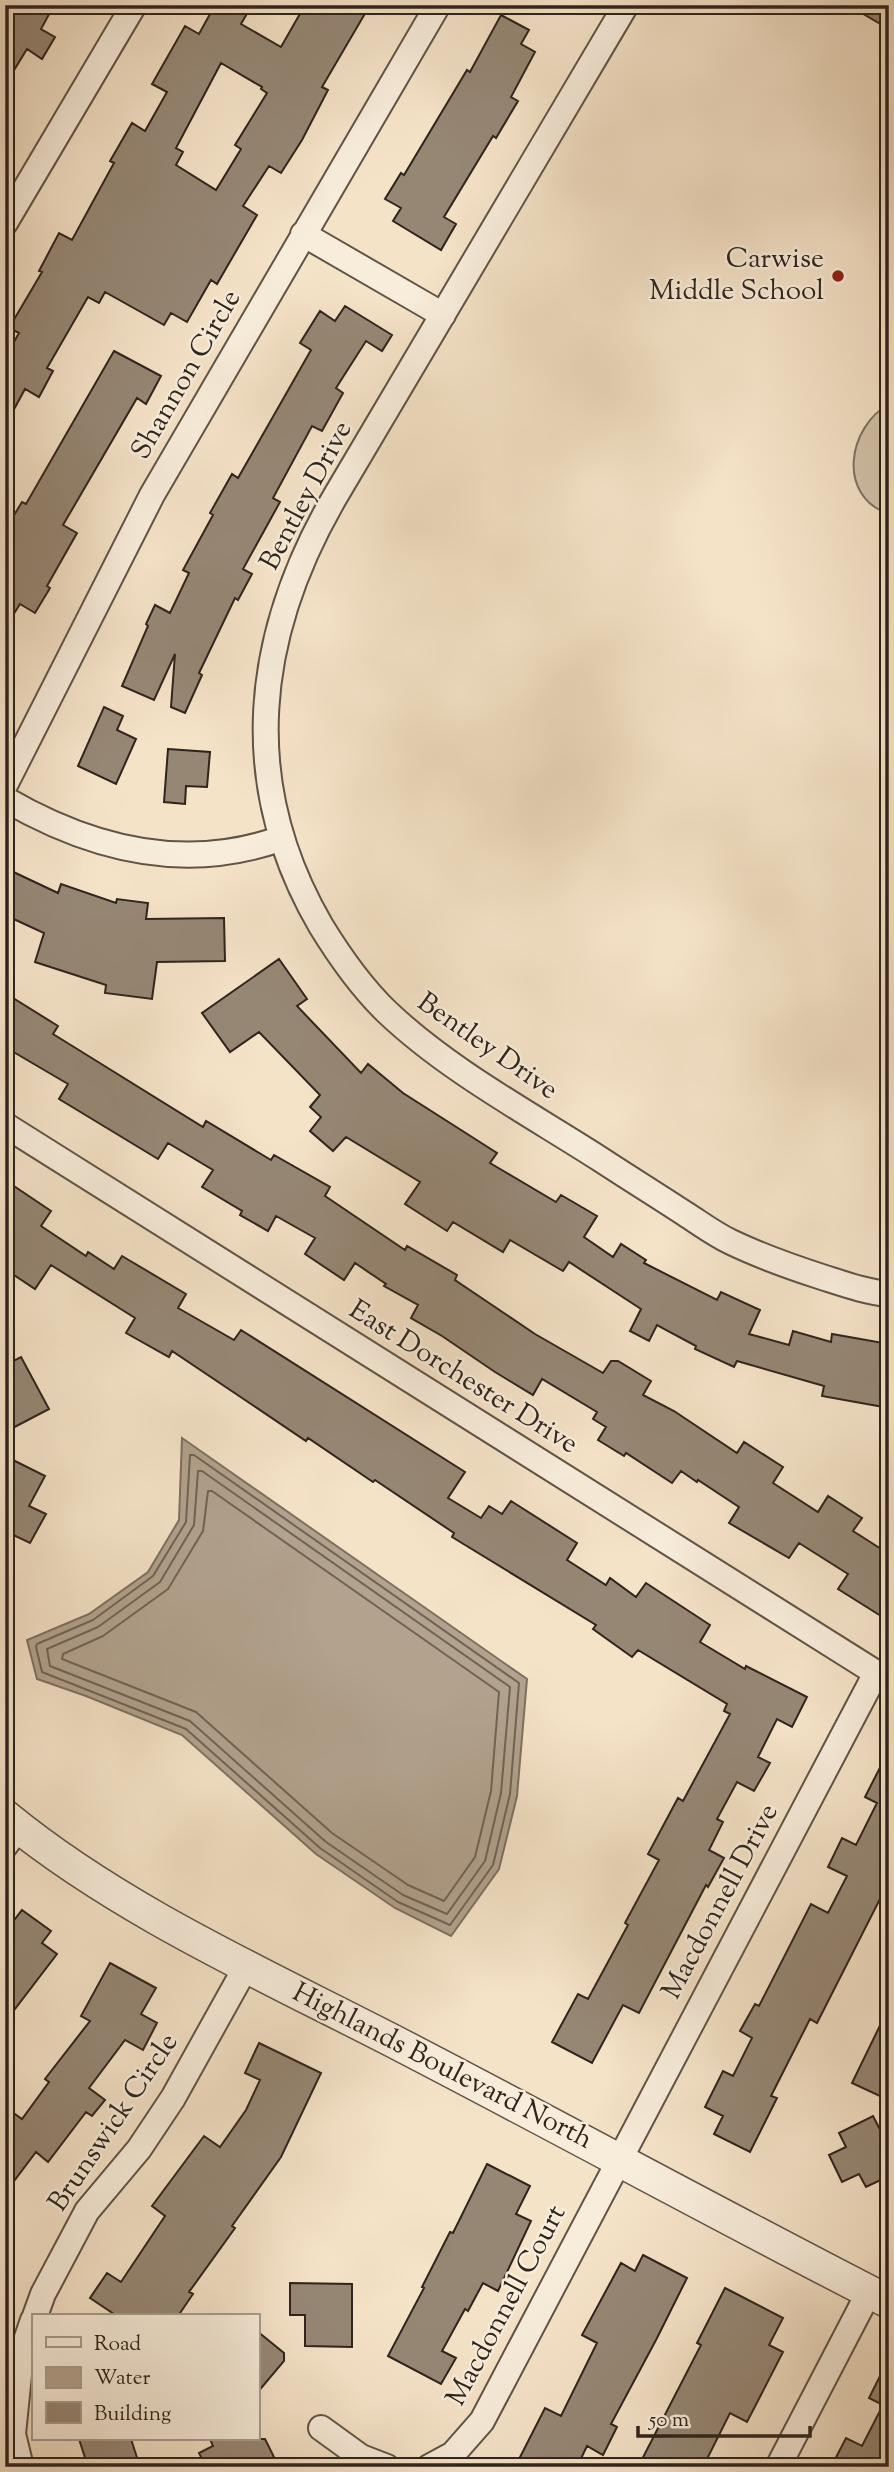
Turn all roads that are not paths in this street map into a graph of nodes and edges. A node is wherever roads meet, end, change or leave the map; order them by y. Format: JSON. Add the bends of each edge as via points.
{"nodes":[{"id":1,"x":134,"y":5,"type":"edge"},
{"id":2,"x":438,"y":5,"type":"edge"},
{"id":3,"x":626,"y":5,"type":"edge"},
{"id":4,"x":5,"y":223,"type":"edge"},
{"id":5,"x":303,"y":233,"type":"junction"},
{"id":6,"x":443,"y":315,"type":"junction"},
{"id":7,"x":5,"y":785,"type":"edge"},
{"id":8,"x":5,"y":799,"type":"edge"},
{"id":9,"x":282,"y":838,"type":"junction"},
{"id":10,"x":5,"y":1125,"type":"edge"},
{"id":11,"x":889,"y":1294,"type":"edge"},
{"id":12,"x":882,"y":1677,"type":"edge"},
{"id":13,"x":10,"y":1830,"type":"edge"},
{"id":14,"x":247,"y":1965,"type":"junction"},
{"id":15,"x":620,"y":2159,"type":"junction"},
{"id":16,"x":879,"y":2297,"type":"edge"},
{"id":17,"x":36,"y":2314,"type":"edge"},
{"id":18,"x":32,"y":2324,"type":"edge"},
{"id":19,"x":321,"y":2428,"type":"dead end"},
{"id":20,"x":21,"y":2467,"type":"edge"},
{"id":21,"x":387,"y":2467,"type":"edge"},
{"id":22,"x":429,"y":2467,"type":"edge"},
{"id":23,"x":778,"y":2467,"type":"edge"}],
"edges":[{"from":1,"to":4,"type":"street"},
{"from":2,"to":5,"type":"street","name":"Shannon Circle"},
{"from":3,"to":6,"type":"street","name":"Bentley Drive"},
{"from":5,"to":6,"type":"street"},
{"from":5,"to":7,"type":"street","name":"Shannon Circle","via":[[152,495]]},
{"from":6,"to":9,"type":"street","name":"Bentley Drive","via":[[319,524],[283,610],[271,664],[265,731]]},
{"from":8,"to":9,"type":"street","via":[[84,838],[145,851],[209,855]]},
{"from":9,"to":11,"type":"street","name":"Bentley Drive","via":[[293,872],[332,945],[367,992],[424,1045],[728,1241],[786,1265],[872,1293]]},
{"from":10,"to":12,"type":"street","name":"East Dorchester Drive"},
{"from":12,"to":15,"type":"street","name":"Macdonnell Drive"},
{"from":13,"to":14,"type":"street","name":"Highlands Boulevard North"},
{"from":14,"to":15,"type":"street","name":"Highlands Boulevard North"},
{"from":14,"to":17,"type":"street","name":"Brunswick Circle","via":[[173,2098],[139,2149],[87,2211]]},
{"from":15,"to":16,"type":"street","name":"Highlands Boulevard North"},
{"from":15,"to":22,"type":"street","name":"Macdonnell Court","via":[[482,2421],[453,2454]]},
{"from":16,"to":23,"type":"street"},
{"from":18,"to":20,"type":"street","name":"Brunswick Circle","via":[[21,2355],[13,2434]]},
{"from":19,"to":21,"type":"street","via":[[361,2458]]}]}
